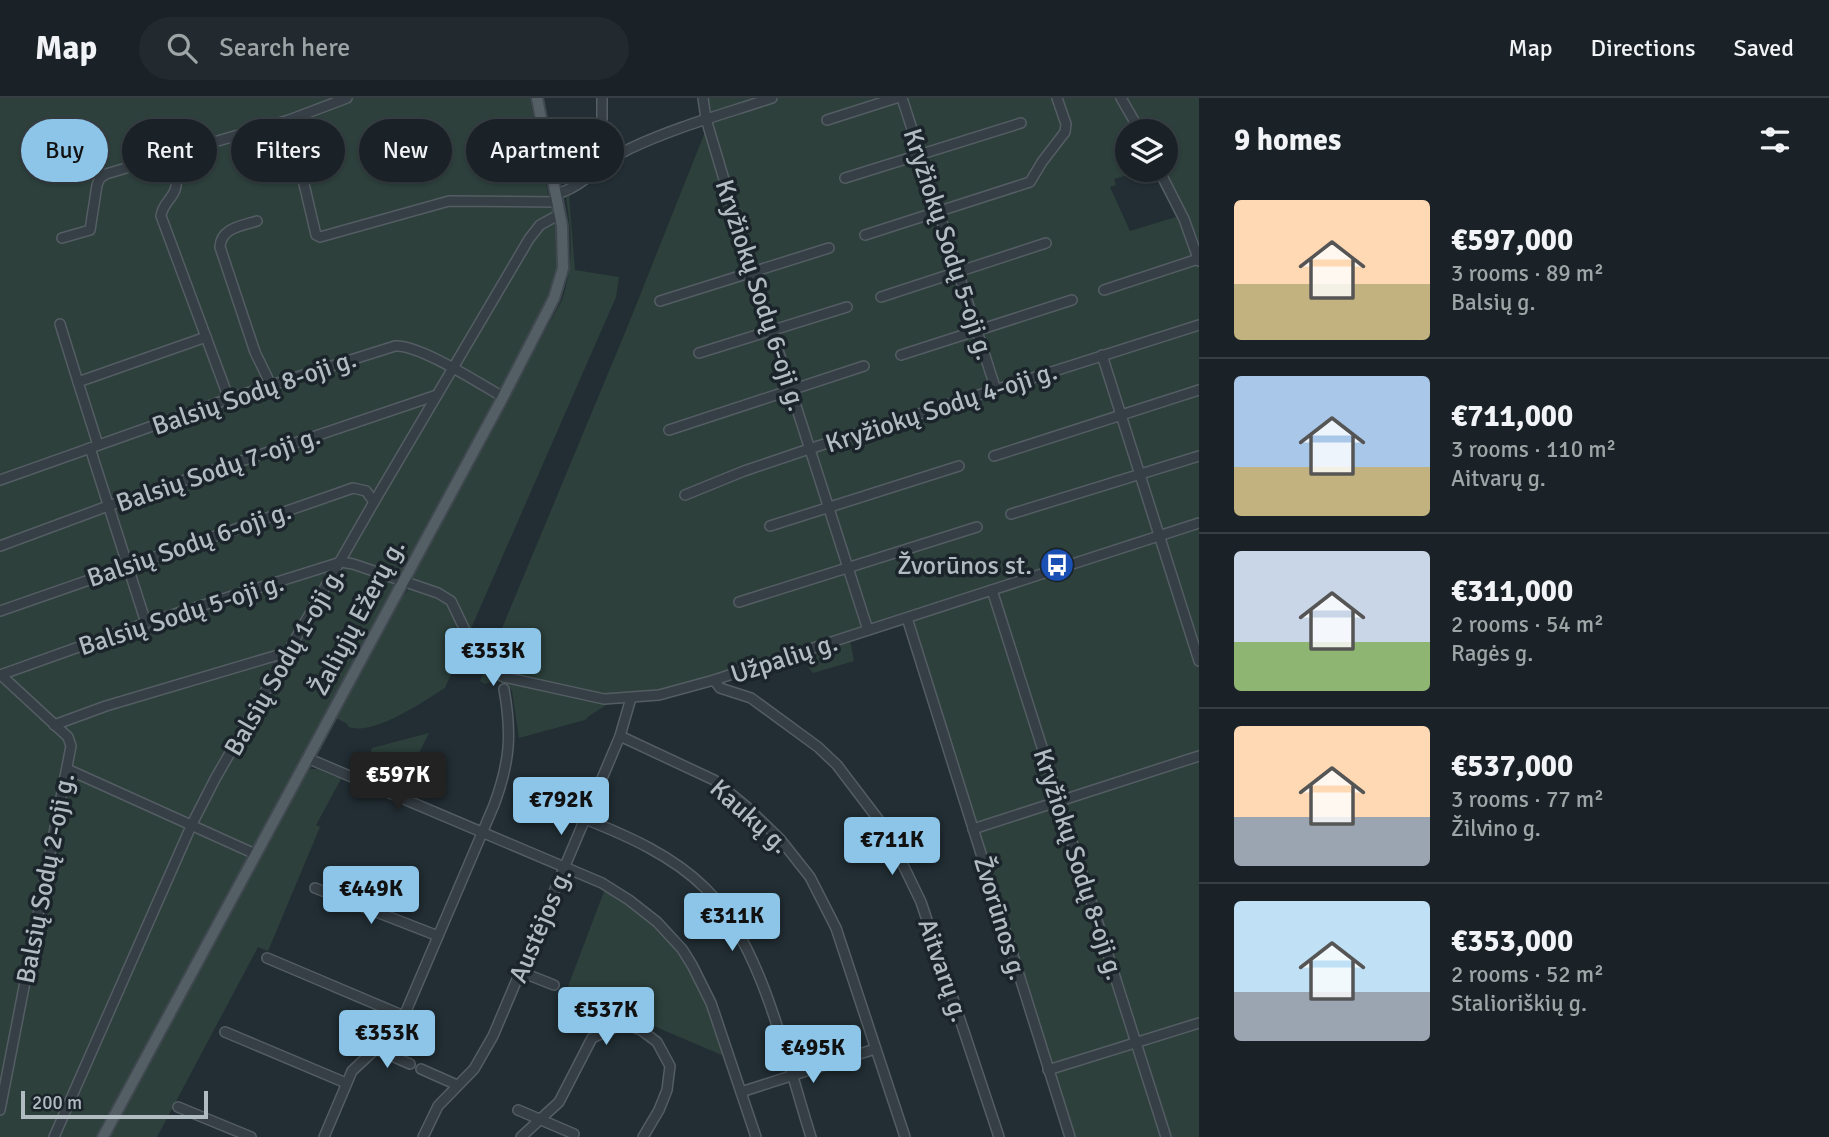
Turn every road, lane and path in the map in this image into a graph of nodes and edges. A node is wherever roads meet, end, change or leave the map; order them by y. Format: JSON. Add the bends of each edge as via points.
{"nodes":[{"id":1,"x":347,"y":98,"type":"edge"},
{"id":2,"x":537,"y":98,"type":"edge"},
{"id":3,"x":602,"y":98,"type":"edge"},
{"id":4,"x":703,"y":98,"type":"edge"},
{"id":5,"x":772,"y":98,"type":"edge"},
{"id":6,"x":896,"y":98,"type":"edge"},
{"id":7,"x":902,"y":98,"type":"edge"},
{"id":8,"x":1057,"y":98,"type":"edge"},
{"id":9,"x":1121,"y":98,"type":"edge"},
{"id":10,"x":292,"y":119,"type":"edge"},
{"id":11,"x":603,"y":119,"type":"edge"},
{"id":12,"x":1133,"y":119,"type":"edge"},
{"id":13,"x":706,"y":120,"type":"junction"},
{"id":14,"x":827,"y":120,"type":"dead end"},
{"id":15,"x":1021,"y":123,"type":"dead end"},
{"id":16,"x":624,"y":152,"type":"edge"},
{"id":17,"x":920,"y":154,"type":"junction"},
{"id":18,"x":122,"y":169,"type":"edge"},
{"id":19,"x":845,"y":178,"type":"dead end"},
{"id":20,"x":176,"y":182,"type":"edge"},
{"id":21,"x":304,"y":182,"type":"edge"},
{"id":22,"x":579,"y":182,"type":"edge"},
{"id":23,"x":1165,"y":182,"type":"edge"},
{"id":24,"x":558,"y":204,"type":"junction"},
{"id":25,"x":939,"y":212,"type":"junction"},
{"id":26,"x":257,"y":221,"type":"dead end"},
{"id":27,"x":865,"y":235,"type":"dead end"},
{"id":28,"x":62,"y":238,"type":"dead end"},
{"id":29,"x":1046,"y":243,"type":"dead end"},
{"id":30,"x":829,"y":248,"type":"dead end"},
{"id":31,"x":1199,"y":260,"type":"edge"},
{"id":32,"x":754,"y":271,"type":"junction"},
{"id":33,"x":958,"y":272,"type":"junction"},
{"id":34,"x":1104,"y":290,"type":"dead end"},
{"id":35,"x":881,"y":297,"type":"dead end"},
{"id":36,"x":1072,"y":300,"type":"dead end"},
{"id":37,"x":660,"y":301,"type":"dead end"},
{"id":38,"x":847,"y":306,"type":"dead end"},
{"id":39,"x":60,"y":324,"type":"dead end"},
{"id":40,"x":1199,"y":325,"type":"edge"},
{"id":41,"x":772,"y":331,"type":"junction"},
{"id":42,"x":977,"y":331,"type":"junction"},
{"id":43,"x":206,"y":337,"type":"junction"},
{"id":44,"x":699,"y":353,"type":"dead end"},
{"id":45,"x":901,"y":355,"type":"dead end"},
{"id":46,"x":1101,"y":355,"type":"junction"},
{"id":47,"x":864,"y":366,"type":"dead end"},
{"id":48,"x":453,"y":369,"type":"junction"},
{"id":49,"x":78,"y":382,"type":"junction"},
{"id":50,"x":271,"y":385,"type":"junction"},
{"id":51,"x":792,"y":389,"type":"junction"},
{"id":52,"x":996,"y":390,"type":"junction"},
{"id":53,"x":1199,"y":390,"type":"edge"},
{"id":54,"x":437,"y":396,"type":"junction"},
{"id":55,"x":503,"y":397,"type":"junction"},
{"id":56,"x":229,"y":399,"type":"junction"},
{"id":57,"x":1121,"y":415,"type":"junction"},
{"id":58,"x":669,"y":430,"type":"dead end"},
{"id":59,"x":94,"y":446,"type":"junction"},
{"id":60,"x":809,"y":449,"type":"junction"},
{"id":61,"x":995,"y":456,"type":"dead end"},
{"id":62,"x":1199,"y":456,"type":"edge"},
{"id":63,"x":960,"y":466,"type":"dead end"},
{"id":64,"x":1140,"y":475,"type":"junction"},
{"id":65,"x":0,"y":480,"type":"edge"},
{"id":66,"x":685,"y":495,"type":"dead end"},
{"id":67,"x":374,"y":502,"type":"junction"},
{"id":68,"x":108,"y":506,"type":"junction"},
{"id":69,"x":830,"y":508,"type":"junction"},
{"id":70,"x":1011,"y":514,"type":"dead end"},
{"id":71,"x":1199,"y":523,"type":"edge"},
{"id":72,"x":771,"y":526,"type":"dead end"},
{"id":73,"x":976,"y":527,"type":"dead end"},
{"id":74,"x":1160,"y":536,"type":"junction"},
{"id":75,"x":0,"y":546,"type":"edge"},
{"id":76,"x":341,"y":562,"type":"junction"},
{"id":77,"x":128,"y":565,"type":"junction"},
{"id":78,"x":848,"y":567,"type":"junction"},
{"id":79,"x":402,"y":582,"type":"junction"},
{"id":80,"x":992,"y":590,"type":"junction"},
{"id":81,"x":739,"y":601,"type":"dead end"},
{"id":82,"x":0,"y":611,"type":"edge"},
{"id":83,"x":907,"y":618,"type":"junction"},
{"id":84,"x":146,"y":623,"type":"junction"},
{"id":85,"x":868,"y":631,"type":"junction"},
{"id":86,"x":288,"y":652,"type":"junction"},
{"id":87,"x":1199,"y":661,"type":"edge"},
{"id":88,"x":0,"y":675,"type":"edge"},
{"id":89,"x":714,"y":680,"type":"junction"},
{"id":90,"x":504,"y":689,"type":"dead end"},
{"id":91,"x":631,"y":698,"type":"junction"},
{"id":92,"x":54,"y":725,"type":"junction"},
{"id":93,"x":620,"y":736,"type":"junction"},
{"id":94,"x":1199,"y":756,"type":"edge"},
{"id":95,"x":307,"y":758,"type":"junction"},
{"id":96,"x":66,"y":769,"type":"junction"},
{"id":97,"x":1059,"y":802,"type":"junction"},
{"id":98,"x":585,"y":819,"type":"junction"},
{"id":99,"x":192,"y":824,"type":"junction"},
{"id":100,"x":974,"y":830,"type":"junction"},
{"id":101,"x":482,"y":832,"type":"junction"},
{"id":102,"x":255,"y":854,"type":"junction"},
{"id":103,"x":565,"y":867,"type":"junction"},
{"id":104,"x":315,"y":888,"type":"dead end"},
{"id":105,"x":438,"y":936,"type":"junction"},
{"id":106,"x":267,"y":958,"type":"dead end"},
{"id":107,"x":521,"y":972,"type":"junction"},
{"id":108,"x":554,"y":985,"type":"dead end"},
{"id":109,"x":404,"y":1016,"type":"junction"},
{"id":110,"x":1199,"y":1023,"type":"edge"},
{"id":111,"x":225,"y":1032,"type":"dead end"},
{"id":112,"x":1136,"y":1043,"type":"junction"},
{"id":113,"x":376,"y":1049,"type":"junction"},
{"id":114,"x":875,"y":1049,"type":"junction"},
{"id":115,"x":410,"y":1064,"type":"dead end"},
{"id":116,"x":421,"y":1069,"type":"dead end"},
{"id":117,"x":1048,"y":1070,"type":"junction"},
{"id":118,"x":792,"y":1077,"type":"junction"},
{"id":119,"x":346,"y":1083,"type":"junction"},
{"id":120,"x":457,"y":1085,"type":"junction"},
{"id":121,"x":741,"y":1092,"type":"junction"},
{"id":122,"x":178,"y":1107,"type":"dead end"},
{"id":123,"x":0,"y":1110,"type":"edge"},
{"id":124,"x":518,"y":1110,"type":"dead end"},
{"id":125,"x":541,"y":1119,"type":"junction"},
{"id":126,"x":574,"y":1134,"type":"dead end"},
{"id":127,"x":54,"y":1137,"type":"edge"},
{"id":128,"x":103,"y":1137,"type":"edge"},
{"id":129,"x":251,"y":1137,"type":"edge"},
{"id":130,"x":324,"y":1137,"type":"edge"},
{"id":131,"x":423,"y":1137,"type":"edge"},
{"id":132,"x":521,"y":1137,"type":"edge"},
{"id":133,"x":643,"y":1137,"type":"edge"},
{"id":134,"x":756,"y":1137,"type":"edge"},
{"id":135,"x":811,"y":1137,"type":"edge"},
{"id":136,"x":905,"y":1137,"type":"edge"},
{"id":137,"x":999,"y":1137,"type":"edge"},
{"id":138,"x":1070,"y":1137,"type":"edge"},
{"id":139,"x":1166,"y":1137,"type":"edge"}],
"edges":[{"from":1,"to":10,"type":"street"},
{"from":2,"to":24,"type":"main road","name":"Žaliųjų Ežerų g."},
{"from":3,"to":11,"type":"street"},
{"from":4,"to":13,"type":"street","name":"Kryžiokų Sodų 6-oji g."},
{"from":5,"to":13,"type":"street","name":"Balsių Sodų 1-oji g."},
{"from":6,"to":14,"type":"street"},
{"from":7,"to":17,"type":"street","name":"Kryžiokų Sodų 5-oji g."},
{"from":8,"to":25,"type":"street","via":[[1065,132],[1030,182]]},
{"from":9,"to":12,"type":"street"},
{"from":13,"to":16,"type":"street","name":"Balsių Sodų 1-oji g."},
{"from":13,"to":32,"type":"street","name":"Kryžiokų Sodų 6-oji g."},
{"from":15,"to":17,"type":"street"},
{"from":17,"to":19,"type":"street"},
{"from":17,"to":25,"type":"street","name":"Kryžiokų Sodų 5-oji g."},
{"from":18,"to":28,"type":"street","via":[[100,178],[90,230]]},
{"from":20,"to":43,"type":"street","via":[[161,216]]},
{"from":21,"to":24,"type":"street","via":[[320,237],[449,201]]},
{"from":22,"to":24,"type":"street","name":"Balsių Sodų 1-oji g."},
{"from":23,"to":31,"type":"street"},
{"from":24,"to":48,"type":"street","name":"Balsių Sodų 1-oji g.","via":[[528,239]]},
{"from":24,"to":55,"type":"main road","name":"Žaliųjų Ežerų g.","via":[[564,256],[560,282]]},
{"from":25,"to":27,"type":"street"},
{"from":25,"to":33,"type":"street","name":"Kryžiokų Sodų 5-oji g."},
{"from":26,"to":50,"type":"street","via":[[225,232],[220,247]]},
{"from":29,"to":33,"type":"street"},
{"from":30,"to":32,"type":"street"},
{"from":31,"to":34,"type":"street"},
{"from":32,"to":37,"type":"street"},
{"from":32,"to":41,"type":"street","name":"Kryžiokų Sodų 6-oji g."},
{"from":33,"to":35,"type":"street"},
{"from":33,"to":42,"type":"street","name":"Kryžiokų Sodų 5-oji g."},
{"from":36,"to":42,"type":"street"},
{"from":38,"to":41,"type":"street"},
{"from":39,"to":49,"type":"street"},
{"from":40,"to":46,"type":"street","name":"Kryžiokų Sodų 4-oji g."},
{"from":41,"to":44,"type":"street"},
{"from":41,"to":51,"type":"street","name":"Kryžiokų Sodų 6-oji g."},
{"from":42,"to":45,"type":"street"},
{"from":42,"to":52,"type":"street","name":"Kryžiokų Sodų 5-oji g."},
{"from":43,"to":49,"type":"street"},
{"from":43,"to":56,"type":"street"},
{"from":46,"to":52,"type":"street","name":"Kryžiokų Sodų 4-oji g."},
{"from":46,"to":57,"type":"street"},
{"from":47,"to":51,"type":"street"},
{"from":48,"to":50,"type":"street","name":"Balsių Sodų 8-oji g.","via":[[398,346]]},
{"from":48,"to":54,"type":"street","name":"Balsių Sodų 1-oji g."},
{"from":48,"to":55,"type":"street","name":"Balsių Sodų 8-oji g."},
{"from":49,"to":59,"type":"street"},
{"from":50,"to":56,"type":"street","name":"Balsių Sodų 8-oji g."},
{"from":51,"to":58,"type":"street"},
{"from":51,"to":60,"type":"street","name":"Kryžiokų Sodų 6-oji g."},
{"from":52,"to":60,"type":"street","name":"Kryžiokų Sodų 4-oji g."},
{"from":53,"to":57,"type":"street"},
{"from":54,"to":67,"type":"street","name":"Balsių Sodų 1-oji g."},
{"from":54,"to":68,"type":"street","name":"Balsių Sodų 7-oji g."},
{"from":55,"to":79,"type":"main road","name":"Žaliųjų Ežerų g."},
{"from":56,"to":59,"type":"street","name":"Balsių Sodų 8-oji g."},
{"from":57,"to":61,"type":"street"},
{"from":57,"to":64,"type":"street"},
{"from":59,"to":65,"type":"street","name":"Balsių Sodų 8-oji g."},
{"from":59,"to":68,"type":"street"},
{"from":60,"to":66,"type":"street","name":"Kryžiokų Sodų 4-oji g."},
{"from":60,"to":69,"type":"street","name":"Kryžiokų Sodų 6-oji g."},
{"from":62,"to":64,"type":"street"},
{"from":63,"to":69,"type":"street"},
{"from":64,"to":70,"type":"street"},
{"from":64,"to":74,"type":"street"},
{"from":67,"to":76,"type":"street","name":"Balsių Sodų 1-oji g."},
{"from":67,"to":77,"type":"street","name":"Balsių Sodų 6-oji g.","via":[[366,491],[353,488]]},
{"from":68,"to":75,"type":"street","name":"Balsių Sodų 7-oji g."},
{"from":68,"to":77,"type":"street"},
{"from":69,"to":72,"type":"street"},
{"from":69,"to":78,"type":"street","name":"Kryžiokų Sodų 6-oji g."},
{"from":71,"to":74,"type":"street","name":"Užpalių g."},
{"from":73,"to":78,"type":"street"},
{"from":74,"to":80,"type":"street","name":"Užpalių g."},
{"from":74,"to":87,"type":"street"},
{"from":76,"to":79,"type":"street"},
{"from":76,"to":84,"type":"street","name":"Balsių Sodų 5-oji g."},
{"from":76,"to":86,"type":"street","name":"Balsių Sodų 1-oji g."},
{"from":77,"to":82,"type":"street","name":"Balsių Sodų 6-oji g."},
{"from":77,"to":84,"type":"street"},
{"from":78,"to":81,"type":"street"},
{"from":78,"to":85,"type":"street","name":"Kryžiokų Sodų 6-oji g."},
{"from":79,"to":91,"type":"street","name":"Užpalių g.","via":[[451,601],[474,649],[488,668],[505,677],[582,696]]},
{"from":79,"to":95,"type":"main road","name":"Žaliųjų Ežerų g."},
{"from":80,"to":83,"type":"street","name":"Užpalių g."},
{"from":80,"to":97,"type":"street","name":"Kryžiokų Sodų 8-oji g."},
{"from":83,"to":85,"type":"street","name":"Užpalių g."},
{"from":83,"to":100,"type":"street","name":"Žvorūnos g."},
{"from":84,"to":88,"type":"street","name":"Balsių Sodų 5-oji g."},
{"from":85,"to":89,"type":"street","name":"Užpalių g."},
{"from":86,"to":92,"type":"street"},
{"from":86,"to":99,"type":"street","name":"Balsių Sodų 1-oji g."},
{"from":88,"to":92,"type":"street","name":"Balsių Sodų 2-oji g."},
{"from":89,"to":91,"type":"street","name":"Užpalių g."},
{"from":89,"to":137,"type":"street","name":"Aitvarų g.","via":[[720,688],[751,698],[817,747],[878,819],[921,902]]},
{"from":90,"to":101,"type":"street","via":[[507,765]]},
{"from":91,"to":93,"type":"street","name":"Austėjos g."},
{"from":92,"to":96,"type":"street","name":"Balsių Sodų 2-oji g.","via":[[71,742]]},
{"from":93,"to":98,"type":"street","name":"Austėjos g."},
{"from":93,"to":114,"type":"street","name":"Kaukų g.","via":[[714,780],[797,859],[836,928]]},
{"from":94,"to":97,"type":"street"},
{"from":95,"to":101,"type":"street"},
{"from":95,"to":102,"type":"main road","name":"Žaliųjų Ežerų g."},
{"from":96,"to":99,"type":"street"},
{"from":96,"to":123,"type":"street","name":"Balsių Sodų 2-oji g."},
{"from":97,"to":100,"type":"street"},
{"from":97,"to":112,"type":"street","name":"Kryžiokų Sodų 8-oji g."},
{"from":98,"to":103,"type":"street","name":"Austėjos g."},
{"from":98,"to":118,"type":"street","via":[[679,866],[719,904],[754,966]]},
{"from":99,"to":102,"type":"street"},
{"from":99,"to":127,"type":"street","name":"Balsių Sodų 1-oji g."},
{"from":100,"to":117,"type":"street","name":"Žvorūnos g."},
{"from":101,"to":103,"type":"street"},
{"from":101,"to":105,"type":"street"},
{"from":102,"to":128,"type":"main road","name":"Žaliųjų Ežerų g."},
{"from":103,"to":107,"type":"street","name":"Austėjos g."},
{"from":103,"to":121,"type":"street","via":[[629,900],[682,949],[711,1003]]},
{"from":104,"to":105,"type":"street"},
{"from":105,"to":109,"type":"street"},
{"from":106,"to":109,"type":"street"},
{"from":107,"to":108,"type":"street"},
{"from":107,"to":120,"type":"street","name":"Austėjos g.","via":[[484,1054]]},
{"from":109,"to":113,"type":"street"},
{"from":110,"to":112,"type":"street"},
{"from":111,"to":119,"type":"street"},
{"from":112,"to":117,"type":"street"},
{"from":112,"to":139,"type":"street","name":"Kryžiokų Sodų 8-oji g."},
{"from":113,"to":115,"type":"street"},
{"from":113,"to":119,"type":"street"},
{"from":114,"to":118,"type":"street"},
{"from":114,"to":136,"type":"street","name":"Kaukų g."},
{"from":116,"to":120,"type":"street"},
{"from":117,"to":138,"type":"street","name":"Žvorūnos g."},
{"from":118,"to":121,"type":"street"},
{"from":118,"to":135,"type":"street"},
{"from":119,"to":130,"type":"street"},
{"from":120,"to":131,"type":"street","name":"Austėjos g.","via":[[438,1106]]},
{"from":121,"to":134,"type":"street"},
{"from":122,"to":129,"type":"street"},
{"from":124,"to":125,"type":"street"},
{"from":125,"to":126,"type":"street"},
{"from":125,"to":132,"type":"street"},
{"from":125,"to":133,"type":"street","via":[[564,1094],[592,1038],[628,1025],[651,1036],[670,1066],[662,1103]]}]}
